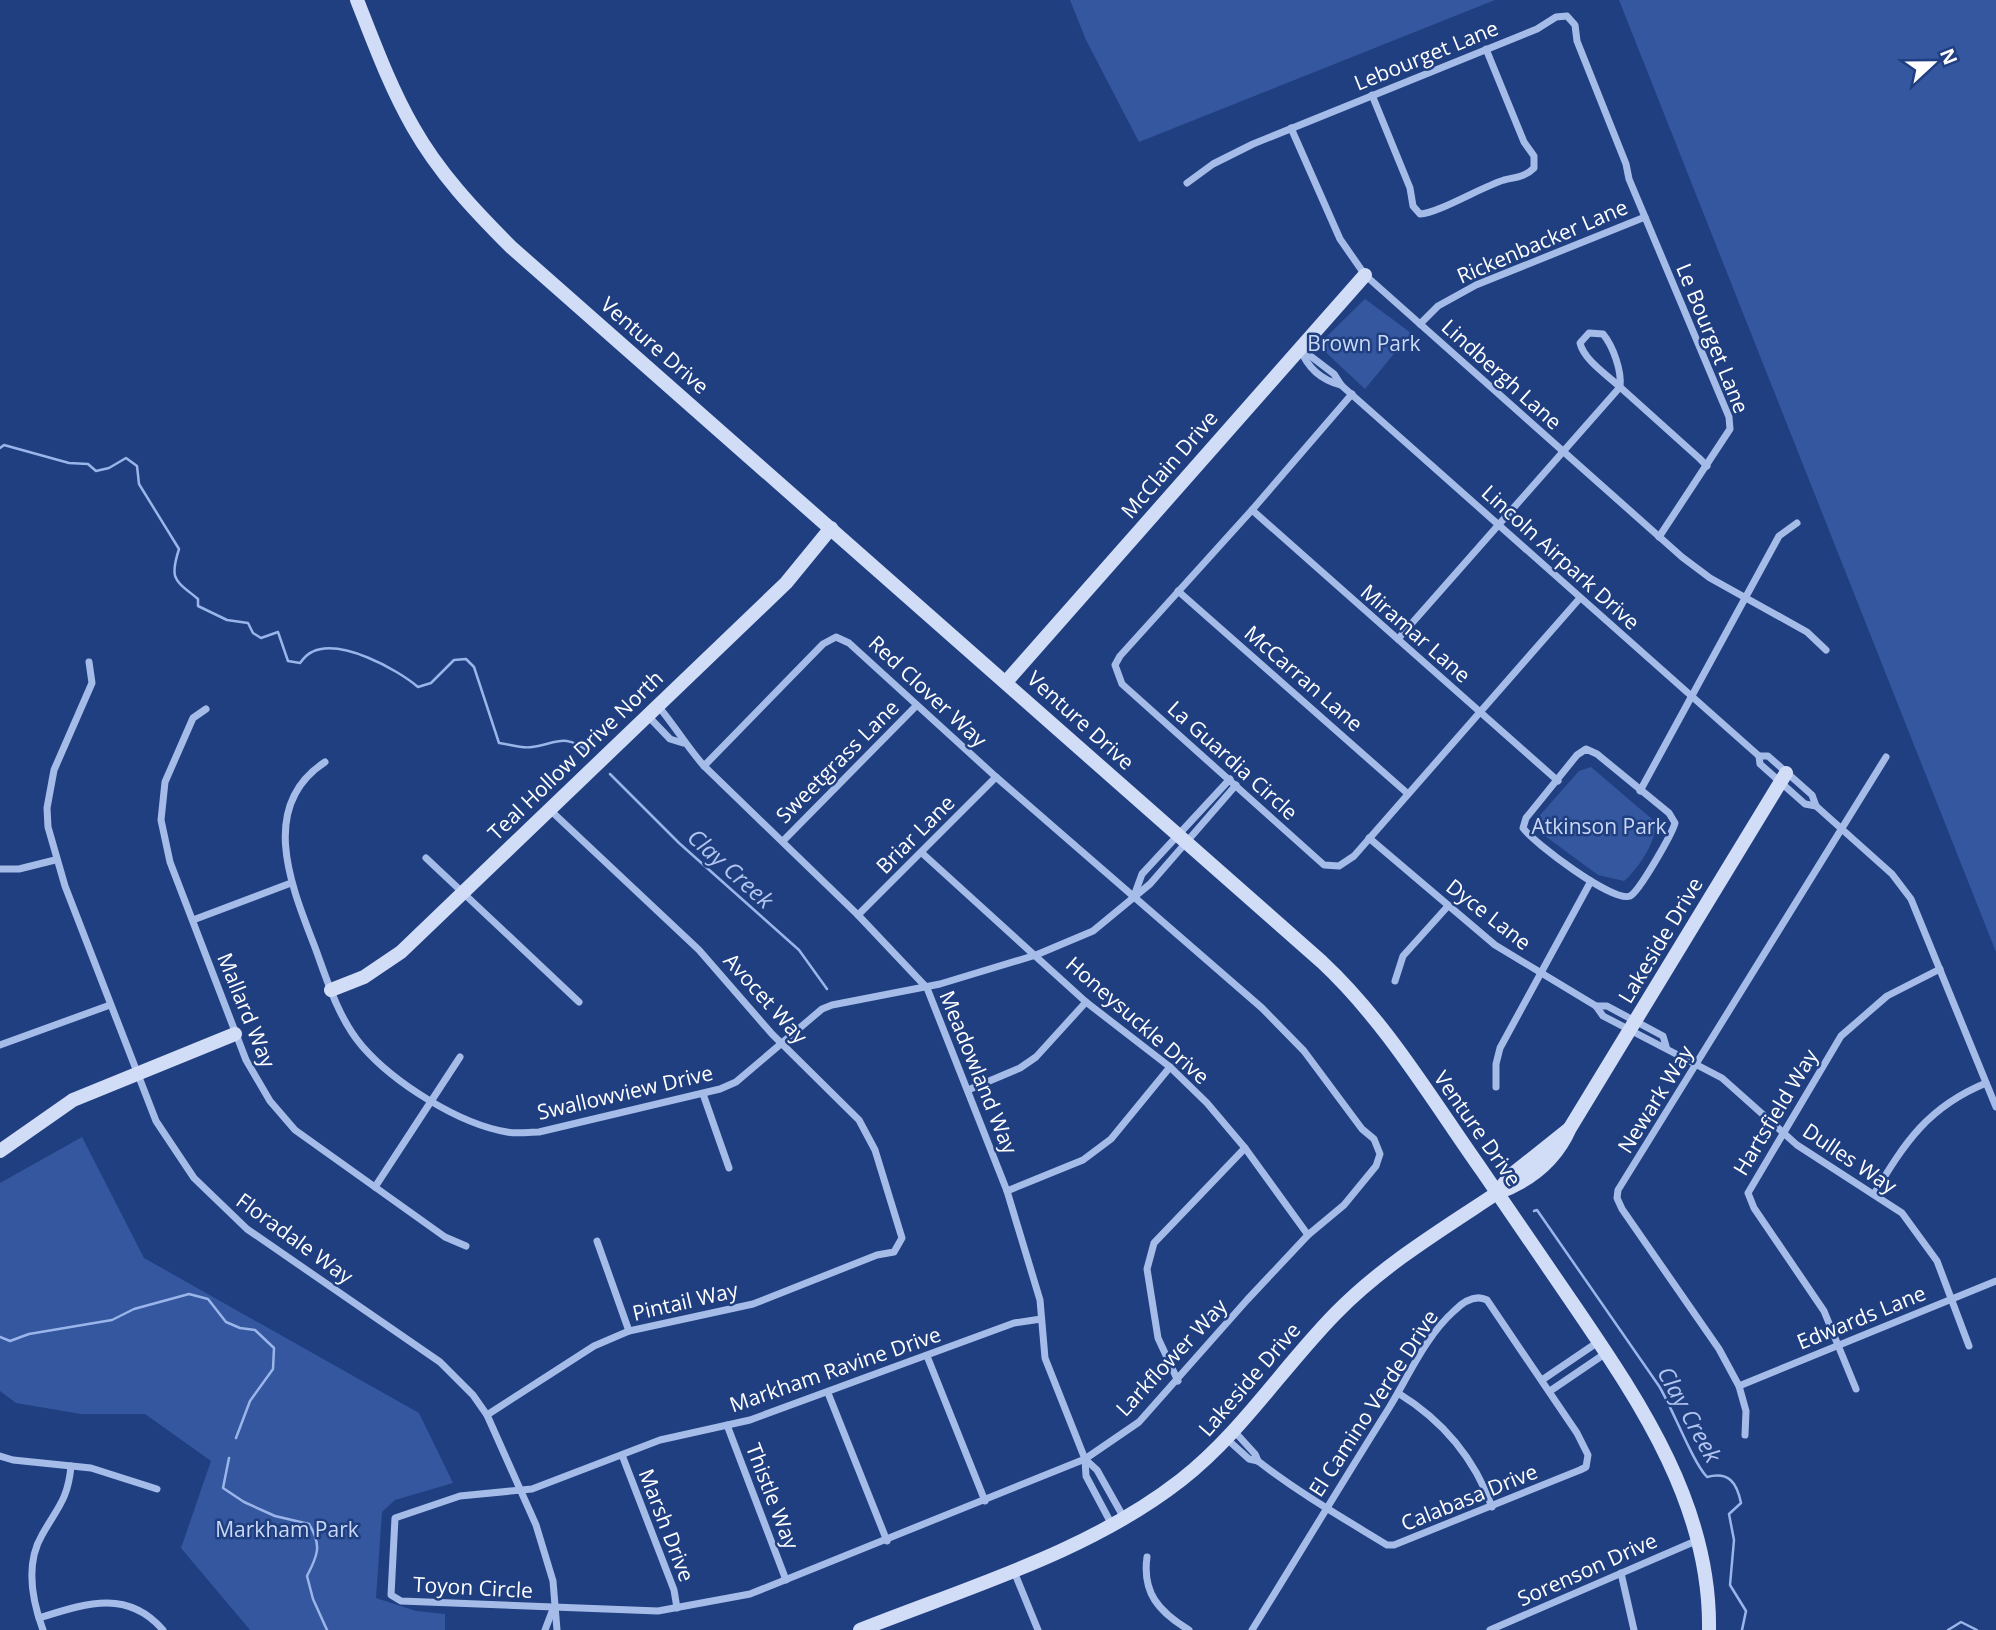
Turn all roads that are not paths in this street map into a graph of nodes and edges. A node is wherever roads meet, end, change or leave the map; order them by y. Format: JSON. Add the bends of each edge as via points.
{"nodes":[{"id":1,"x":357,"y":0,"type":"edge"},
{"id":2,"x":1486,"y":49,"type":"junction"},
{"id":3,"x":1372,"y":96,"type":"junction"},
{"id":4,"x":1292,"y":128,"type":"junction"},
{"id":5,"x":1629,"y":179,"type":"joint"},
{"id":6,"x":1187,"y":183,"type":"dead end"},
{"id":7,"x":1645,"y":217,"type":"junction"},
{"id":8,"x":1365,"y":275,"type":"junction"},
{"id":9,"x":1420,"y":324,"type":"junction"},
{"id":10,"x":1300,"y":348,"type":"junction"},
{"id":11,"x":1620,"y":387,"type":"junction"},
{"id":12,"x":1352,"y":394,"type":"junction"},
{"id":13,"x":1563,"y":452,"type":"junction"},
{"id":14,"x":1707,"y":466,"type":"junction"},
{"id":15,"x":1252,"y":510,"type":"junction"},
{"id":16,"x":1797,"y":523,"type":"dead end"},
{"id":17,"x":1499,"y":524,"type":"junction"},
{"id":18,"x":831,"y":528,"type":"junction"},
{"id":19,"x":1659,"y":537,"type":"junction"},
{"id":20,"x":1178,"y":591,"type":"junction"},
{"id":21,"x":1580,"y":598,"type":"junction"},
{"id":22,"x":1746,"y":598,"type":"junction"},
{"id":23,"x":1398,"y":639,"type":"junction"},
{"id":24,"x":1826,"y":650,"type":"dead end"},
{"id":25,"x":89,"y":662,"type":"dead end"},
{"id":26,"x":1006,"y":682,"type":"junction"},
{"id":27,"x":1692,"y":696,"type":"junction"},
{"id":28,"x":916,"y":706,"type":"junction"},
{"id":29,"x":206,"y":709,"type":"dead end"},
{"id":30,"x":653,"y":711,"type":"junction"},
{"id":31,"x":1480,"y":712,"type":"junction"},
{"id":32,"x":683,"y":743,"type":"junction"},
{"id":33,"x":1886,"y":757,"type":"dead end"},
{"id":34,"x":325,"y":762,"type":"dead end"},
{"id":35,"x":704,"y":766,"type":"junction"},
{"id":36,"x":996,"y":777,"type":"junction"},
{"id":37,"x":1783,"y":778,"type":"junction"},
{"id":38,"x":1230,"y":779,"type":"junction"},
{"id":39,"x":1558,"y":781,"type":"junction"},
{"id":40,"x":1237,"y":785,"type":"junction"},
{"id":41,"x":1640,"y":791,"type":"junction"},
{"id":42,"x":1407,"y":793,"type":"junction"},
{"id":43,"x":549,"y":808,"type":"junction"},
{"id":44,"x":1841,"y":828,"type":"junction"},
{"id":45,"x":1183,"y":838,"type":"junction"},
{"id":46,"x":1369,"y":838,"type":"junction"},
{"id":47,"x":783,"y":841,"type":"junction"},
{"id":48,"x":922,"y":853,"type":"junction"},
{"id":49,"x":425,"y":858,"type":"dead end"},
{"id":50,"x":55,"y":860,"type":"junction"},
{"id":51,"x":0,"y":869,"type":"edge"},
{"id":52,"x":1591,"y":881,"type":"junction"},
{"id":53,"x":291,"y":883,"type":"junction"},
{"id":54,"x":462,"y":892,"type":"junction"},
{"id":55,"x":1133,"y":896,"type":"junction"},
{"id":56,"x":1448,"y":906,"type":"junction"},
{"id":57,"x":858,"y":915,"type":"junction"},
{"id":58,"x":193,"y":920,"type":"junction"},
{"id":59,"x":1036,"y":955,"type":"junction"},
{"id":60,"x":1940,"y":969,"type":"junction"},
{"id":61,"x":1540,"y":974,"type":"junction"},
{"id":62,"x":1395,"y":981,"type":"dead end"},
{"id":63,"x":927,"y":988,"type":"junction"},
{"id":64,"x":331,"y":989,"type":"junction"},
{"id":65,"x":579,"y":1002,"type":"dead end"},
{"id":66,"x":1086,"y":1002,"type":"junction"},
{"id":67,"x":110,"y":1005,"type":"junction"},
{"id":68,"x":1633,"y":1025,"type":"junction"},
{"id":69,"x":235,"y":1034,"type":"junction"},
{"id":70,"x":780,"y":1043,"type":"junction"},
{"id":71,"x":0,"y":1045,"type":"edge"},
{"id":72,"x":460,"y":1057,"type":"dead end"},
{"id":73,"x":1698,"y":1064,"type":"junction"},
{"id":74,"x":1170,"y":1067,"type":"junction"},
{"id":75,"x":135,"y":1073,"type":"junction"},
{"id":76,"x":1986,"y":1083,"type":"junction"},
{"id":77,"x":1496,"y":1087,"type":"dead end"},
{"id":78,"x":968,"y":1090,"type":"junction"},
{"id":79,"x":703,"y":1094,"type":"junction"},
{"id":80,"x":432,"y":1100,"type":"junction"},
{"id":81,"x":1996,"y":1107,"type":"edge"},
{"id":82,"x":1782,"y":1131,"type":"junction"},
{"id":83,"x":1245,"y":1147,"type":"junction"},
{"id":84,"x":0,"y":1151,"type":"edge"},
{"id":85,"x":729,"y":1168,"type":"dead end"},
{"id":86,"x":375,"y":1187,"type":"junction"},
{"id":87,"x":1007,"y":1191,"type":"junction"},
{"id":88,"x":1497,"y":1193,"type":"junction"},
{"id":89,"x":1874,"y":1194,"type":"junction"},
{"id":90,"x":1308,"y":1235,"type":"junction"},
{"id":91,"x":597,"y":1241,"type":"dead end"},
{"id":92,"x":901,"y":1245,"type":"joint"},
{"id":93,"x":466,"y":1246,"type":"dead end"},
{"id":94,"x":1996,"y":1281,"type":"edge"},
{"id":95,"x":1952,"y":1299,"type":"junction"},
{"id":96,"x":1041,"y":1319,"type":"junction"},
{"id":97,"x":629,"y":1331,"type":"junction"},
{"id":98,"x":1839,"y":1344,"type":"junction"},
{"id":99,"x":1969,"y":1346,"type":"dead end"},
{"id":100,"x":1603,"y":1347,"type":"junction"},
{"id":101,"x":927,"y":1356,"type":"junction"},
{"id":102,"x":1542,"y":1380,"type":"junction"},
{"id":103,"x":1178,"y":1381,"type":"junction"},
{"id":104,"x":1740,"y":1386,"type":"junction"},
{"id":105,"x":1856,"y":1389,"type":"dead end"},
{"id":106,"x":1550,"y":1391,"type":"junction"},
{"id":107,"x":828,"y":1393,"type":"junction"},
{"id":108,"x":1398,"y":1393,"type":"junction"},
{"id":109,"x":487,"y":1415,"type":"junction"},
{"id":110,"x":727,"y":1425,"type":"junction"},
{"id":111,"x":1745,"y":1435,"type":"dead end"},
{"id":112,"x":1232,"y":1436,"type":"junction"},
{"id":113,"x":622,"y":1455,"type":"junction"},
{"id":114,"x":0,"y":1456,"type":"edge"},
{"id":115,"x":1085,"y":1459,"type":"junction"},
{"id":116,"x":71,"y":1466,"type":"junction"},
{"id":117,"x":158,"y":1489,"type":"dead end"},
{"id":118,"x":521,"y":1492,"type":"junction"},
{"id":119,"x":985,"y":1502,"type":"junction"},
{"id":120,"x":1492,"y":1507,"type":"junction"},
{"id":121,"x":1326,"y":1509,"type":"junction"},
{"id":122,"x":1118,"y":1521,"type":"junction"},
{"id":123,"x":1698,"y":1539,"type":"junction"},
{"id":124,"x":887,"y":1541,"type":"junction"},
{"id":125,"x":1147,"y":1558,"type":"dead end"},
{"id":126,"x":1013,"y":1569,"type":"junction"},
{"id":127,"x":1621,"y":1573,"type":"junction"},
{"id":128,"x":786,"y":1580,"type":"junction"},
{"id":129,"x":553,"y":1608,"type":"junction"},
{"id":130,"x":677,"y":1608,"type":"junction"},
{"id":131,"x":38,"y":1618,"type":"junction"},
{"id":132,"x":1493,"y":1629,"type":"edge"},
{"id":133,"x":43,"y":1630,"type":"edge"},
{"id":134,"x":163,"y":1630,"type":"edge"},
{"id":135,"x":545,"y":1630,"type":"edge"},
{"id":136,"x":557,"y":1630,"type":"edge"},
{"id":137,"x":860,"y":1630,"type":"edge"},
{"id":138,"x":1038,"y":1630,"type":"edge"},
{"id":139,"x":1189,"y":1630,"type":"edge"},
{"id":140,"x":1252,"y":1630,"type":"edge"},
{"id":141,"x":1634,"y":1630,"type":"edge"},
{"id":142,"x":1709,"y":1630,"type":"edge"}],
"edges":[{"from":1,"to":18,"type":"street","name":"Venture Drive","via":[[412,127],[474,210]]},
{"from":2,"to":3,"type":"street","name":"Lebourget Lane"},
{"from":2,"to":3,"type":"street","via":[[1534,156],[1534,168],[1528,175],[1504,180],[1432,214],[1420,214]]},
{"from":2,"to":5,"type":"street","name":"Lebourget Lane","via":[[1567,16],[1575,25]]},
{"from":3,"to":4,"type":"street","name":"Lebourget Lane"},
{"from":4,"to":6,"type":"street","name":"Lebourget Lane","via":[[1232,153]]},
{"from":4,"to":8,"type":"street","name":"Lindbergh Lane","via":[[1335,230]]},
{"from":5,"to":7,"type":"street","name":"Le Bourget Lane"},
{"from":7,"to":9,"type":"street","name":"Rickenbacker Lane","via":[[1476,285],[1438,306]]},
{"from":7,"to":14,"type":"street","name":"Le Bourget Lane","via":[[1729,417],[1730,429]]},
{"from":8,"to":9,"type":"street","name":"Lindbergh Lane"},
{"from":8,"to":10,"type":"street","name":"McClain Drive"},
{"from":9,"to":13,"type":"street","name":"Lindbergh Lane"},
{"from":10,"to":12,"type":"street","name":"Lincoln Airpark Drive","via":[[1327,367]]},
{"from":10,"to":26,"type":"street","name":"McClain Drive"},
{"from":11,"to":11,"type":"street","via":[[1607,339],[1597,331],[1589,333],[1582,338],[1581,349]]},
{"from":11,"to":13,"type":"street"},
{"from":11,"to":14,"type":"street"},
{"from":12,"to":15,"type":"street","name":"La Guardia Circle"},
{"from":12,"to":17,"type":"street","name":"Lincoln Airpark Drive"},
{"from":13,"to":17,"type":"street"},
{"from":13,"to":19,"type":"street","name":"Lindbergh Lane"},
{"from":14,"to":19,"type":"street","name":"Le Bourget Lane"},
{"from":15,"to":20,"type":"street","name":"La Guardia Circle"},
{"from":15,"to":23,"type":"street","name":"Miramar Lane"},
{"from":16,"to":22,"type":"street","via":[[1779,536]]},
{"from":17,"to":21,"type":"street","name":"Lincoln Airpark Drive"},
{"from":17,"to":23,"type":"street"},
{"from":18,"to":26,"type":"street","name":"Venture Drive"},
{"from":18,"to":30,"type":"street","name":"Teal Hollow Drive North","via":[[786,583]]},
{"from":19,"to":22,"type":"street","name":"Lindbergh Lane","via":[[1710,578]]},
{"from":20,"to":38,"type":"street","name":"La Guardia Circle","via":[[1120,656],[1115,665],[1117,675]]},
{"from":20,"to":42,"type":"street","name":"McCarran Lane"},
{"from":21,"to":27,"type":"street","name":"Lincoln Airpark Drive"},
{"from":21,"to":31,"type":"street","name":"La Guardia Circle"},
{"from":22,"to":24,"type":"street","name":"Lindbergh Lane","via":[[1807,632]]},
{"from":22,"to":27,"type":"street"},
{"from":23,"to":31,"type":"street","name":"Miramar Lane"},
{"from":25,"to":50,"type":"street","name":"Floradale Way","via":[[92,684],[61,751],[49,790],[48,827]]},
{"from":26,"to":45,"type":"street","name":"Venture Drive"},
{"from":27,"to":37,"type":"street","name":"Lincoln Airpark Drive","via":[[1759,756],[1768,756]]},
{"from":27,"to":41,"type":"street"},
{"from":28,"to":35,"type":"street","name":"Red Clover Way","via":[[849,643],[836,637],[823,644]]},
{"from":28,"to":36,"type":"street","name":"Red Clover Way"},
{"from":28,"to":47,"type":"street","name":"Sweetgrass Lane"},
{"from":29,"to":58,"type":"street","name":"Mallard Way","via":[[193,719],[165,782],[162,801],[164,842]]},
{"from":30,"to":32,"type":"street","name":"Meadowland Way","via":[[680,730]]},
{"from":30,"to":32,"type":"street","name":"Meadowland Way","via":[[670,739]]},
{"from":30,"to":43,"type":"street","name":"Teal Hollow Drive North"},
{"from":31,"to":39,"type":"street","name":"Miramar Lane"},
{"from":31,"to":42,"type":"street","name":"La Guardia Circle"},
{"from":32,"to":35,"type":"street","name":"Meadowland Way"},
{"from":33,"to":44,"type":"street","name":"Newark Way"},
{"from":34,"to":53,"type":"street","name":"Swallowview Drive","via":[[305,775],[289,809],[285,844]]},
{"from":35,"to":47,"type":"street","name":"Meadowland Way"},
{"from":36,"to":48,"type":"street","name":"Briar Lane"},
{"from":36,"to":55,"type":"street","name":"Red Clover Way"},
{"from":37,"to":44,"type":"street","name":"Lincoln Airpark Drive","via":[[1812,795],[1816,806]]},
{"from":37,"to":68,"type":"street","name":"Lakeside Drive"},
{"from":38,"to":40,"type":"street","name":"La Guardia Circle"},
{"from":38,"to":45,"type":"street"},
{"from":39,"to":41,"type":"street","via":[[1586,749]]},
{"from":39,"to":52,"type":"street","via":[[1522,828]]},
{"from":40,"to":45,"type":"street"},
{"from":40,"to":46,"type":"street","name":"La Guardia Circle","via":[[1324,865],[1345,864]]},
{"from":41,"to":52,"type":"street","via":[[1669,813],[1675,823],[1672,834],[1629,897],[1617,897]]},
{"from":42,"to":46,"type":"street","name":"La Guardia Circle"},
{"from":43,"to":54,"type":"street","name":"Teal Hollow Drive North"},
{"from":43,"to":70,"type":"street","name":"Avocet Way","via":[[699,950]]},
{"from":44,"to":60,"type":"street","name":"Lincoln Airpark Drive","via":[[1892,874],[1911,898]]},
{"from":44,"to":73,"type":"street","name":"Newark Way"},
{"from":45,"to":55,"type":"street","name":"Swallowview Drive","via":[[1150,884]]},
{"from":45,"to":55,"type":"street","name":"Swallowview Drive","via":[[1142,874]]},
{"from":45,"to":88,"type":"street","name":"Venture Drive","via":[[1366,1007]]},
{"from":46,"to":56,"type":"street","name":"Dyce Lane"},
{"from":47,"to":57,"type":"street","name":"Meadowland Way"},
{"from":48,"to":57,"type":"street","name":"Briar Lane"},
{"from":48,"to":59,"type":"street","name":"Honeysuckle Drive"},
{"from":49,"to":54,"type":"street"},
{"from":50,"to":51,"type":"street"},
{"from":50,"to":67,"type":"street","name":"Floradale Way"},
{"from":52,"to":61,"type":"street"},
{"from":53,"to":58,"type":"street"},
{"from":53,"to":64,"type":"street","name":"Swallowview Drive"},
{"from":54,"to":64,"type":"street","name":"Teal Hollow Drive North","via":[[381,968]]},
{"from":54,"to":65,"type":"street"},
{"from":55,"to":59,"type":"street","name":"Swallowview Drive","via":[[1093,931]]},
{"from":55,"to":90,"type":"street","name":"Larkflower Way","via":[[1262,1008],[1304,1051],[1374,1139],[1380,1154],[1377,1166],[1344,1205]]},
{"from":56,"to":61,"type":"street","name":"Dyce Lane"},
{"from":56,"to":62,"type":"street","via":[[1403,956]]},
{"from":57,"to":63,"type":"street","name":"Meadowland Way"},
{"from":58,"to":69,"type":"street","name":"Mallard Way"},
{"from":59,"to":63,"type":"street","name":"Swallowview Drive"},
{"from":59,"to":66,"type":"street","name":"Honeysuckle Drive"},
{"from":60,"to":76,"type":"street","name":"Lincoln Airpark Drive"},
{"from":60,"to":82,"type":"street","name":"Hartsfield Way","via":[[1887,996],[1841,1036]]},
{"from":61,"to":68,"type":"street","name":"Dyce Lane","via":[[1596,1006],[1607,1006]]},
{"from":61,"to":77,"type":"street","via":[[1500,1048]]},
{"from":63,"to":70,"type":"street","name":"Swallowview Drive","via":[[832,1005]]},
{"from":63,"to":78,"type":"street","name":"Meadowland Way"},
{"from":64,"to":80,"type":"street","name":"Swallowview Drive","via":[[361,1045]]},
{"from":66,"to":74,"type":"street","name":"Honeysuckle Drive"},
{"from":66,"to":78,"type":"street","via":[[1036,1057]]},
{"from":67,"to":71,"type":"street"},
{"from":67,"to":75,"type":"street","name":"Floradale Way"},
{"from":68,"to":73,"type":"street","name":"Dulles Way","via":[[1663,1036],[1666,1046]]},
{"from":68,"to":88,"type":"street","name":"Lakeside Drive","via":[[1561,1149],[1516,1186]]},
{"from":69,"to":75,"type":"street"},
{"from":69,"to":86,"type":"street","name":"Mallard Way","via":[[259,1085],[282,1117],[309,1143]]},
{"from":70,"to":79,"type":"street","name":"Swallowview Drive","via":[[736,1082]]},
{"from":70,"to":92,"type":"street","name":"Avocet Way","via":[[848,1106],[868,1133]]},
{"from":72,"to":80,"type":"street"},
{"from":73,"to":82,"type":"street","name":"Dulles Way","via":[[1745,1096]]},
{"from":73,"to":104,"type":"street","name":"Newark Way","via":[[1618,1189],[1617,1198]]},
{"from":74,"to":83,"type":"street","name":"Honeysuckle Drive"},
{"from":74,"to":87,"type":"street","via":[[1111,1139],[1065,1168]]},
{"from":75,"to":84,"type":"street","via":[[73,1100]]},
{"from":75,"to":109,"type":"street","name":"Floradale Way","via":[[167,1141],[209,1195],[247,1229],[440,1362]]},
{"from":76,"to":81,"type":"street","name":"Lincoln Airpark Drive"},
{"from":76,"to":89,"type":"street","via":[[1952,1098],[1917,1128]]},
{"from":78,"to":87,"type":"street","name":"Meadowland Way"},
{"from":79,"to":80,"type":"street","name":"Swallowview Drive","via":[[539,1132],[510,1133],[463,1119]]},
{"from":79,"to":85,"type":"street"},
{"from":80,"to":86,"type":"street"},
{"from":82,"to":89,"type":"street","name":"Dulles Way"},
{"from":82,"to":98,"type":"street","name":"Hartsfield Way","via":[[1749,1187],[1749,1200],[1818,1300]]},
{"from":83,"to":90,"type":"street","name":"Honeysuckle Drive"},
{"from":83,"to":103,"type":"street","via":[[1154,1243],[1147,1269],[1158,1338]]},
{"from":86,"to":93,"type":"street","name":"Mallard Way","via":[[445,1237]]},
{"from":87,"to":96,"type":"street","name":"Meadowland Way","via":[[1032,1268]]},
{"from":88,"to":100,"type":"street","name":"Venture Drive"},
{"from":88,"to":112,"type":"street","name":"Lakeside Drive","via":[[1350,1299]]},
{"from":89,"to":95,"type":"street","name":"Dulles Way","via":[[1902,1213],[1920,1234]]},
{"from":90,"to":103,"type":"street","name":"Larkflower Way"},
{"from":91,"to":97,"type":"street"},
{"from":92,"to":97,"type":"street","name":"Pintail Way","via":[[894,1252],[752,1304]]},
{"from":94,"to":95,"type":"street","name":"Edwards Lane"},
{"from":95,"to":98,"type":"street","name":"Edwards Lane"},
{"from":95,"to":99,"type":"street","name":"Dulles Way"},
{"from":96,"to":101,"type":"street","name":"Markham Ravine Drive","via":[[1014,1324]]},
{"from":96,"to":115,"type":"street","name":"Meadowland Way","via":[[1045,1358]]},
{"from":97,"to":109,"type":"street","name":"Pintail Way","via":[[594,1346]]},
{"from":98,"to":104,"type":"street","name":"Edwards Lane"},
{"from":98,"to":105,"type":"street","name":"Hartsfield Way"},
{"from":100,"to":102,"type":"street"},
{"from":100,"to":106,"type":"street"},
{"from":100,"to":123,"type":"street","name":"Venture Drive","via":[[1655,1431]]},
{"from":101,"to":107,"type":"street","name":"Markham Ravine Drive"},
{"from":101,"to":119,"type":"street"},
{"from":102,"to":106,"type":"street","name":"El Camino Verde Drive"},
{"from":102,"to":108,"type":"street","name":"El Camino Verde Drive","via":[[1487,1300],[1480,1297],[1463,1304],[1434,1334]]},
{"from":103,"to":115,"type":"street","name":"Larkflower Way","via":[[1139,1422]]},
{"from":104,"to":111,"type":"street","via":[[1746,1410]]},
{"from":106,"to":120,"type":"street","name":"Calabasa Drive","via":[[1584,1445],[1586,1467]]},
{"from":107,"to":110,"type":"street","name":"Markham Ravine Drive"},
{"from":107,"to":124,"type":"street"},
{"from":108,"to":120,"type":"street","via":[[1445,1428],[1479,1476]]},
{"from":108,"to":121,"type":"street","name":"El Camino Verde Drive"},
{"from":109,"to":118,"type":"street","name":"Floradale Way"},
{"from":110,"to":113,"type":"street","name":"Markham Ravine Drive","via":[[674,1435]]},
{"from":110,"to":128,"type":"street","name":"Thistle Way"},
{"from":112,"to":121,"type":"street","name":"Calabasa Drive","via":[[1249,1459]]},
{"from":112,"to":122,"type":"street","name":"Lakeside Drive","via":[[1179,1481]]},
{"from":113,"to":118,"type":"street","name":"Markham Ravine Drive"},
{"from":113,"to":130,"type":"street","name":"Marsh Drive"},
{"from":114,"to":116,"type":"street"},
{"from":115,"to":119,"type":"street","name":"Larkflower Way"},
{"from":115,"to":122,"type":"street","name":"Meadowland Way","via":[[1097,1469]]},
{"from":115,"to":122,"type":"street","name":"Meadowland Way","via":[[1086,1476]]},
{"from":116,"to":117,"type":"street","via":[[105,1471]]},
{"from":116,"to":131,"type":"street","via":[[62,1506],[42,1534],[31,1569]]},
{"from":118,"to":129,"type":"street","name":"Floradale Way","via":[[546,1554]]},
{"from":118,"to":129,"type":"street","name":"Toyon Circle","via":[[460,1496],[395,1518],[391,1595],[401,1601]]},
{"from":119,"to":124,"type":"street","name":"Larkflower Way"},
{"from":120,"to":121,"type":"street","name":"Calabasa Drive","via":[[1394,1545]]},
{"from":121,"to":140,"type":"street","name":"El Camino Verde Drive"},
{"from":122,"to":126,"type":"street","name":"Lakeside Drive"},
{"from":123,"to":127,"type":"street","name":"Sorenson Drive"},
{"from":123,"to":142,"type":"street","name":"Venture Drive","via":[[1708,1583]]},
{"from":124,"to":128,"type":"street","name":"Larkflower Way"},
{"from":125,"to":139,"type":"street","via":[[1146,1584],[1154,1602]]},
{"from":126,"to":137,"type":"street","name":"Lakeside Drive"},
{"from":126,"to":138,"type":"street"},
{"from":127,"to":132,"type":"street","name":"Sorenson Drive"},
{"from":127,"to":141,"type":"street"},
{"from":128,"to":130,"type":"street","name":"Larkflower Way","via":[[750,1594]]},
{"from":129,"to":130,"type":"street","name":"Larkflower Way"},
{"from":129,"to":135,"type":"street","name":"Floradale Way"},
{"from":129,"to":136,"type":"street","name":"Floradale Way"},
{"from":131,"to":133,"type":"street"},
{"from":131,"to":134,"type":"street","via":[[107,1601],[133,1606]]}]}
